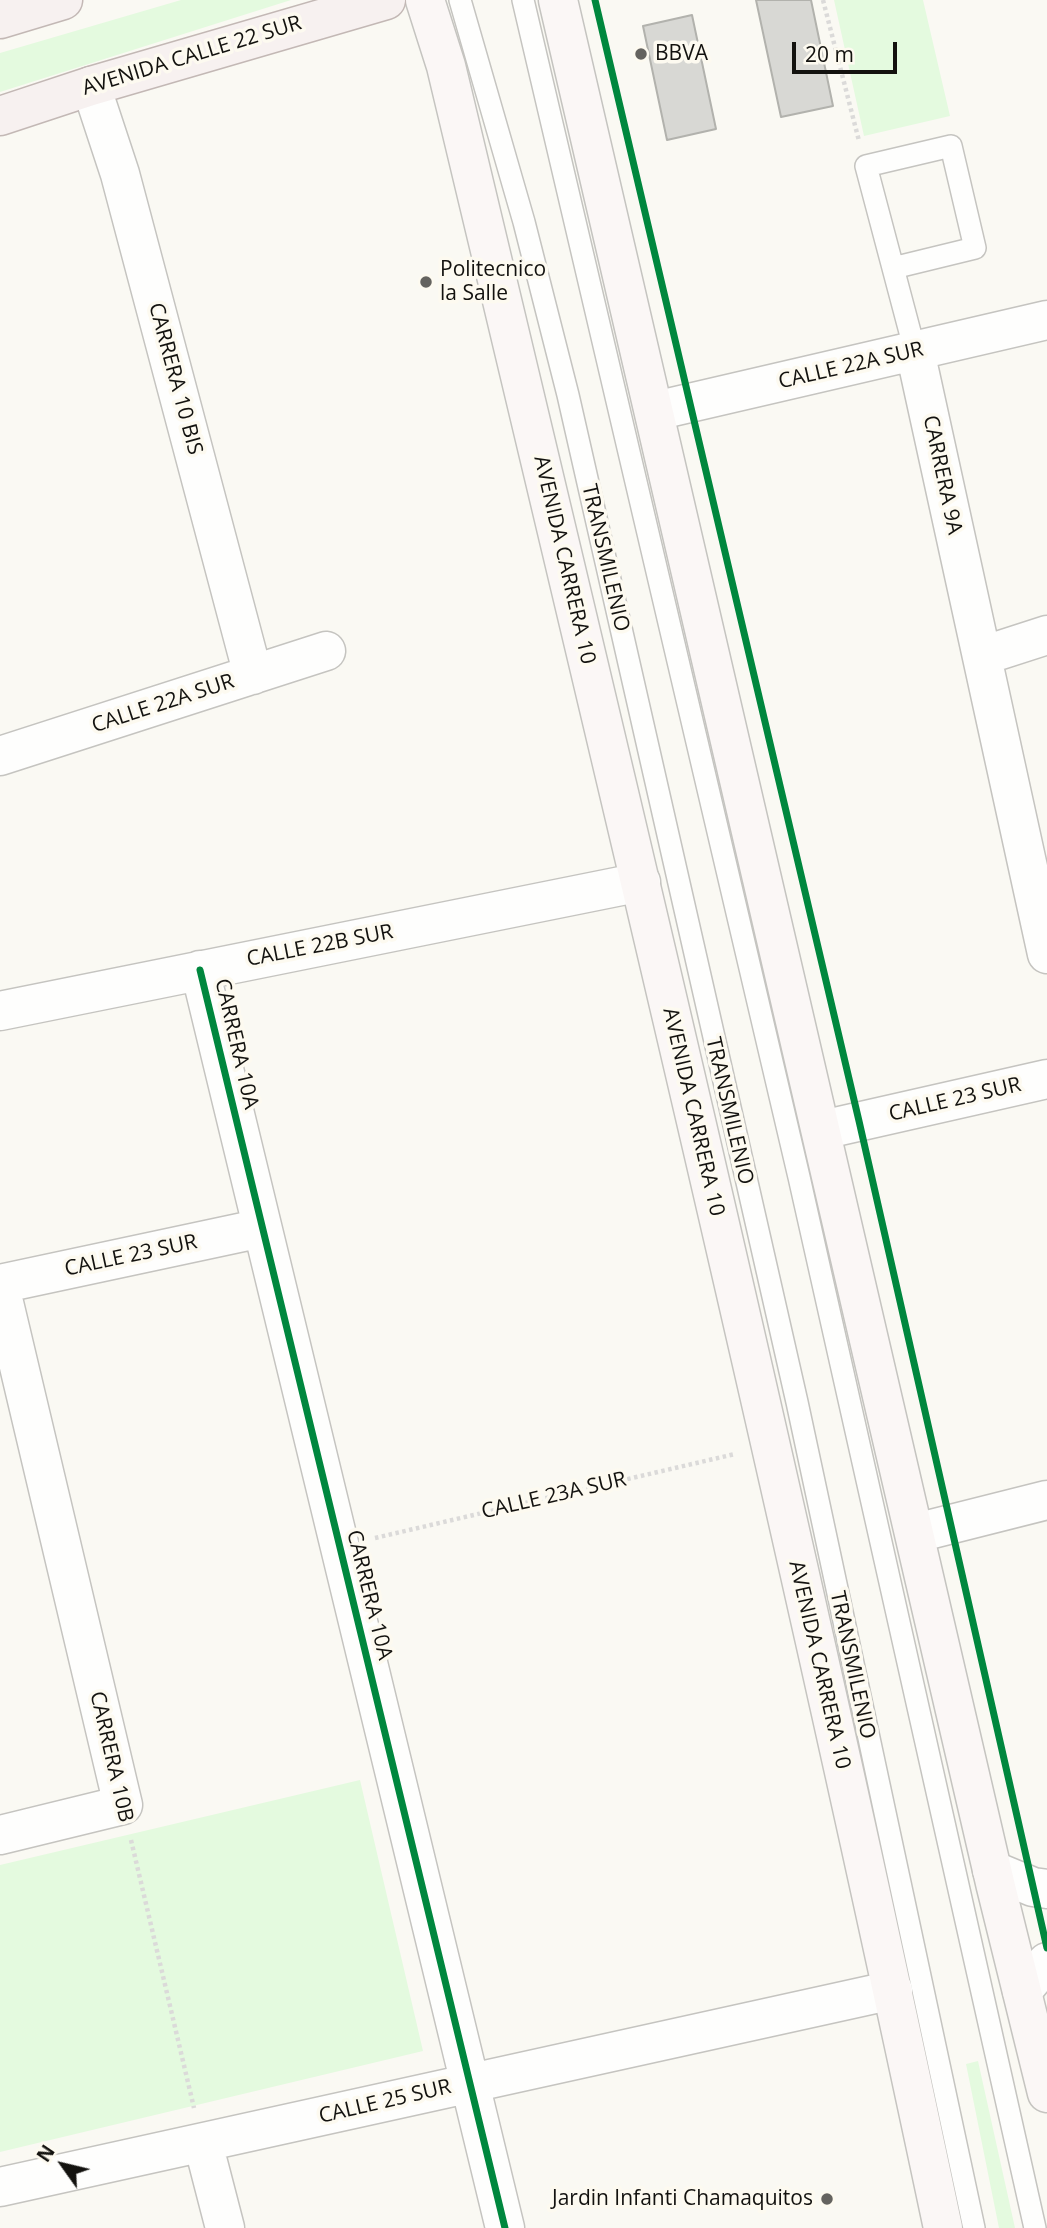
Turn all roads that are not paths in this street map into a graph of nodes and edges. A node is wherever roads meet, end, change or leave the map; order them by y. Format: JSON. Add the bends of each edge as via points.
{"nodes":[{"id":1,"x":63,"y":0,"type":"edge"},
{"id":2,"x":386,"y":0,"type":"edge"},
{"id":3,"x":425,"y":0,"type":"edge"},
{"id":4,"x":460,"y":0,"type":"edge"},
{"id":5,"x":523,"y":0,"type":"edge"},
{"id":6,"x":558,"y":0,"type":"edge"},
{"id":7,"x":11,"y":11,"type":"edge"},
{"id":8,"x":91,"y":86,"type":"junction"},
{"id":9,"x":0,"y":116,"type":"edge"},
{"id":10,"x":893,"y":268,"type":"junction"},
{"id":11,"x":1047,"y":320,"type":"edge"},
{"id":12,"x":915,"y":351,"type":"junction"},
{"id":13,"x":655,"y":411,"type":"junction"},
{"id":14,"x":1047,"y":635,"type":"edge"},
{"id":15,"x":326,"y":650,"type":"dead end"},
{"id":16,"x":982,"y":656,"type":"junction"},
{"id":17,"x":253,"y":675,"type":"junction"},
{"id":18,"x":0,"y":757,"type":"edge"},
{"id":19,"x":641,"y":882,"type":"junction"},
{"id":20,"x":1047,"y":954,"type":"edge"},
{"id":21,"x":200,"y":970,"type":"junction"},
{"id":22,"x":0,"y":1011,"type":"edge"},
{"id":23,"x":1047,"y":1079,"type":"edge"},
{"id":24,"x":822,"y":1130,"type":"junction"},
{"id":25,"x":262,"y":1228,"type":"junction"},
{"id":26,"x":0,"y":1285,"type":"edge"},
{"id":27,"x":1047,"y":1500,"type":"edge"},
{"id":28,"x":916,"y":1533,"type":"junction"},
{"id":29,"x":0,"y":1835,"type":"edge"},
{"id":30,"x":992,"y":1870,"type":"junction"},
{"id":31,"x":1047,"y":1889,"type":"edge"},
{"id":32,"x":1047,"y":1962,"type":"edge"},
{"id":33,"x":893,"y":1990,"type":"junction"},
{"id":34,"x":1022,"y":1991,"type":"junction"},
{"id":35,"x":469,"y":2084,"type":"junction"},
{"id":36,"x":1047,"y":2093,"type":"edge"},
{"id":37,"x":202,"y":2143,"type":"junction"},
{"id":38,"x":0,"y":2187,"type":"edge"},
{"id":39,"x":225,"y":2228,"type":"edge"},
{"id":40,"x":505,"y":2228,"type":"edge"},
{"id":41,"x":943,"y":2228,"type":"edge"},
{"id":42,"x":974,"y":2228,"type":"edge"},
{"id":43,"x":1035,"y":2228,"type":"edge"}],
"edges":[{"from":1,"to":7,"type":"main road"},
{"from":2,"to":8,"type":"main road","name":"AVENIDA CALLE 22 SUR"},
{"from":3,"to":19,"type":"main road","name":"AVENIDA CARRERA 10","via":[[449,79]]},
{"from":4,"to":42,"type":"lane","name":"TRANSMILENIO","via":[[568,396],[797,1402]]},
{"from":5,"to":43,"type":"lane","via":[[799,1177]]},
{"from":6,"to":13,"type":"main road"},
{"from":8,"to":9,"type":"main road","name":"AVENIDA CALLE 22 SUR"},
{"from":8,"to":17,"type":"street","name":"CARRERA 10 BIS","via":[[120,174]]},
{"from":10,"to":10,"type":"lane","name":"CARRERA 9A","via":[[975,248],[951,146],[866,166]]},
{"from":10,"to":12,"type":"lane","name":"CARRERA 9A"},
{"from":11,"to":12,"type":"street","name":"CALLE 22A SUR"},
{"from":12,"to":13,"type":"street","name":"CALLE 22A SUR"},
{"from":12,"to":16,"type":"street","name":"CARRERA 9A"},
{"from":13,"to":24,"type":"main road"},
{"from":14,"to":16,"type":"street"},
{"from":15,"to":17,"type":"street","name":"CALLE 22A SUR"},
{"from":16,"to":20,"type":"street","name":"CARRERA 9A"},
{"from":17,"to":18,"type":"street","name":"CALLE 22A SUR"},
{"from":19,"to":21,"type":"street","name":"CALLE 22B SUR"},
{"from":19,"to":33,"type":"main road","name":"AVENIDA CARRERA 10"},
{"from":21,"to":22,"type":"street","name":"CALLE 22B SUR"},
{"from":21,"to":25,"type":"street","name":"CARRERA 10A"},
{"from":23,"to":24,"type":"street","name":"CALLE 23 SUR"},
{"from":24,"to":28,"type":"main road"},
{"from":25,"to":26,"type":"street","name":"CALLE 23 SUR"},
{"from":25,"to":35,"type":"street","name":"CARRERA 10A"},
{"from":26,"to":29,"type":"street","name":"CARRERA 10B","via":[[123,1805]]},
{"from":27,"to":28,"type":"street"},
{"from":28,"to":30,"type":"main road"},
{"from":30,"to":31,"type":"street"},
{"from":30,"to":34,"type":"main road"},
{"from":32,"to":34,"type":"street"},
{"from":33,"to":35,"type":"street","name":"CALLE 25 SUR"},
{"from":33,"to":41,"type":"main road","name":"AVENIDA CARRERA 10"},
{"from":34,"to":36,"type":"main road"},
{"from":35,"to":37,"type":"street","name":"CALLE 25 SUR"},
{"from":35,"to":40,"type":"street","name":"CARRERA 10A"},
{"from":37,"to":38,"type":"street","name":"CALLE 25 SUR"},
{"from":37,"to":39,"type":"street"}]}
